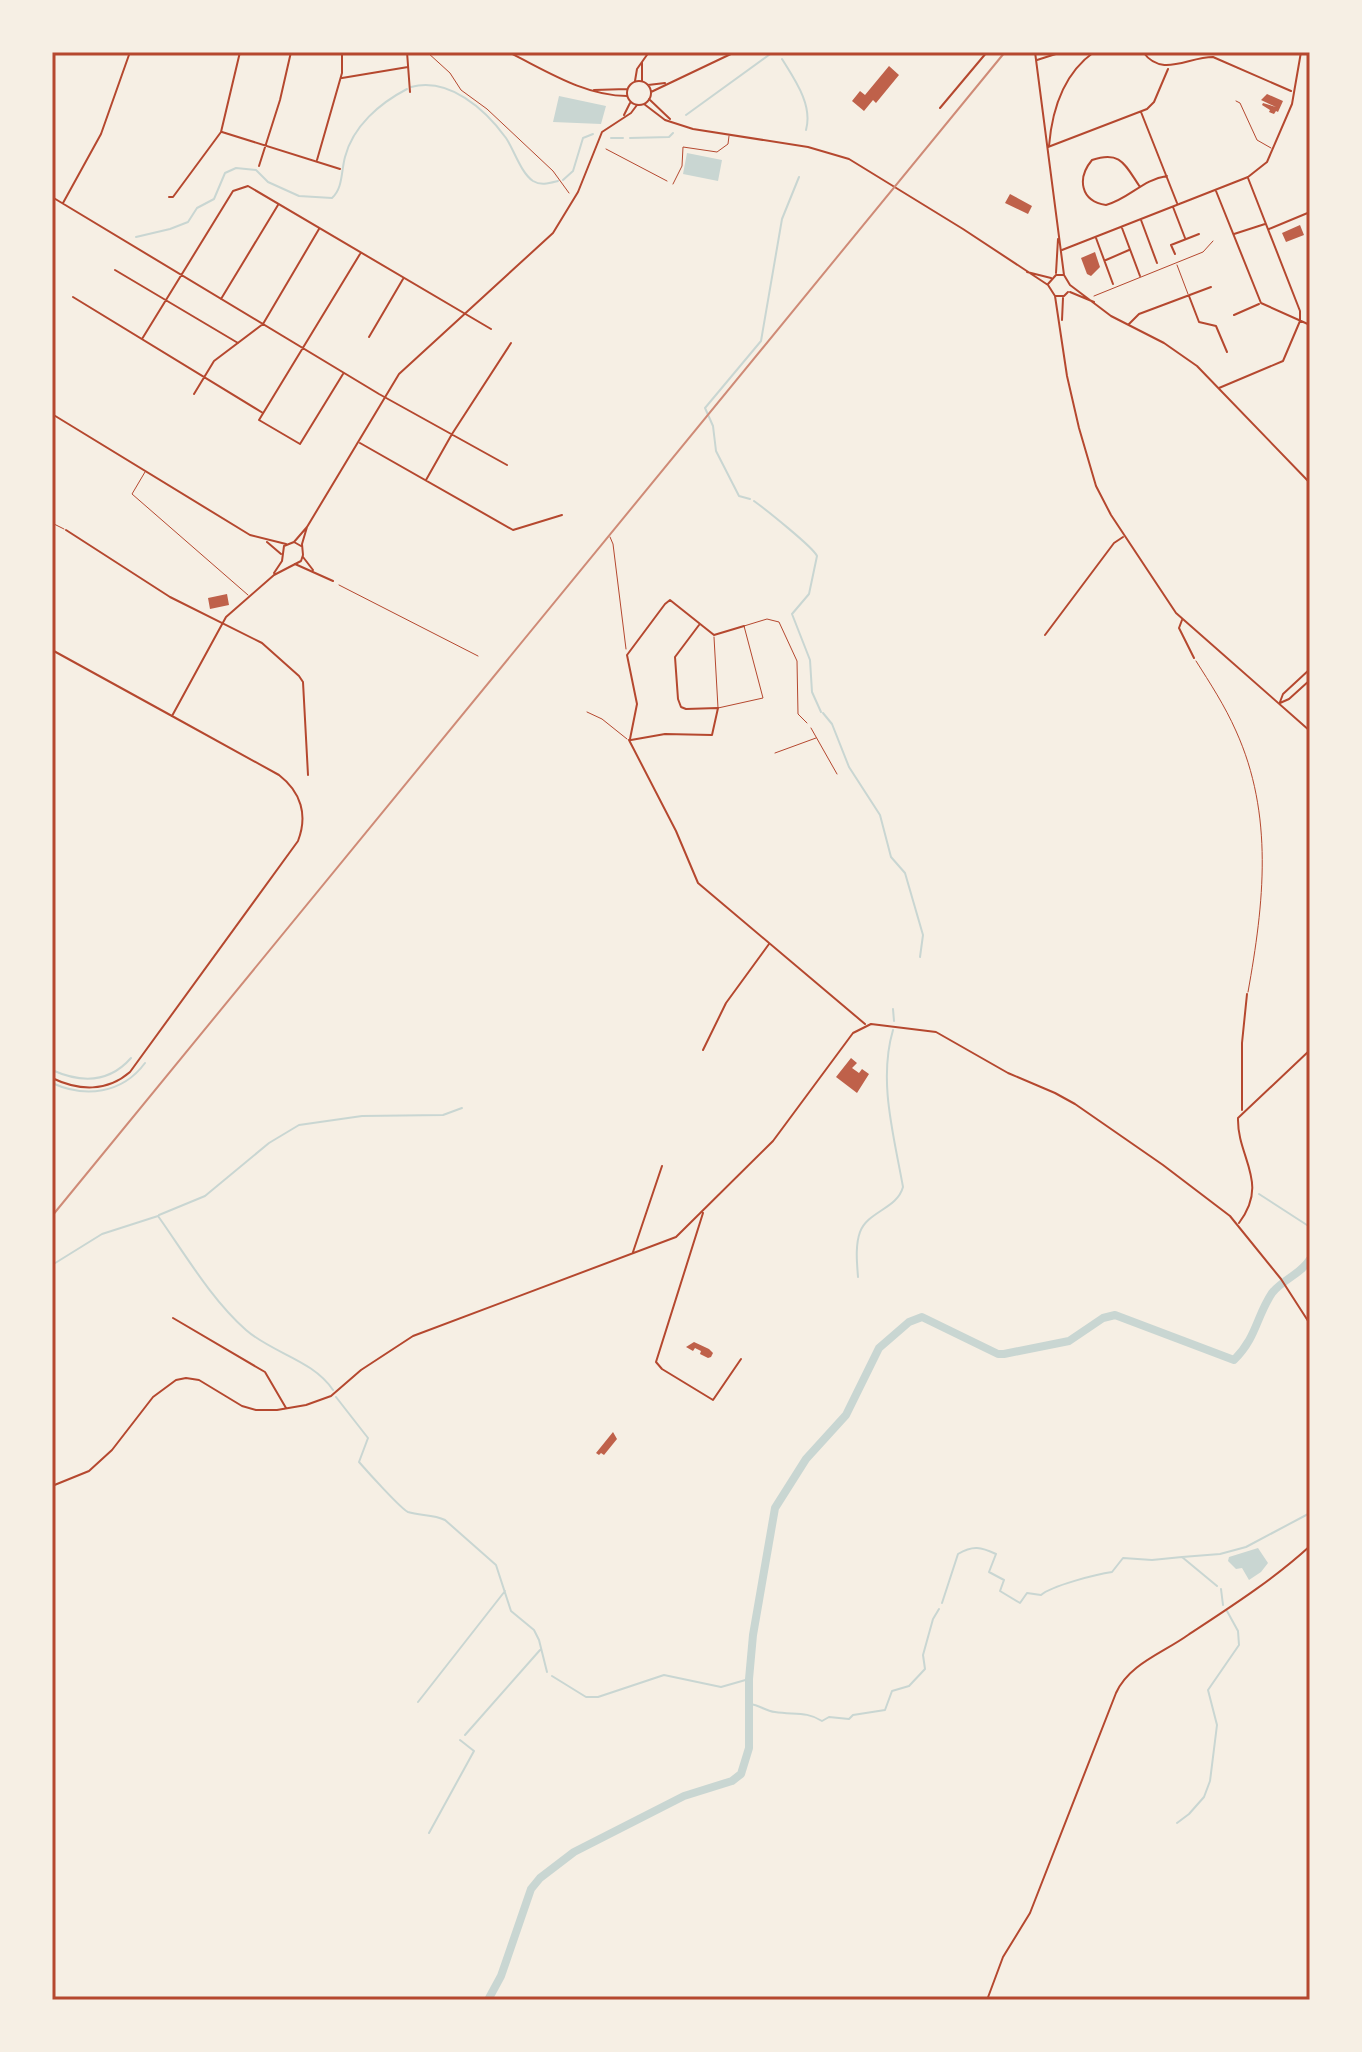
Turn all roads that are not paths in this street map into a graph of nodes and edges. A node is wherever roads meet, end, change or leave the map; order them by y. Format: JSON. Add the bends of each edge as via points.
{"nodes":[{"id":1,"x":130,"y":52,"type":"edge"},
{"id":2,"x":240,"y":52,"type":"edge"},
{"id":3,"x":291,"y":52,"type":"edge"},
{"id":4,"x":342,"y":52,"type":"edge"},
{"id":5,"x":407,"y":52,"type":"edge"},
{"id":6,"x":508,"y":52,"type":"edge"},
{"id":7,"x":649,"y":52,"type":"edge"},
{"id":8,"x":735,"y":52,"type":"edge"},
{"id":9,"x":987,"y":52,"type":"edge"},
{"id":10,"x":1035,"y":52,"type":"edge"},
{"id":11,"x":1062,"y":52,"type":"edge"},
{"id":12,"x":1094,"y":52,"type":"edge"},
{"id":13,"x":1143,"y":52,"type":"edge"},
{"id":14,"x":1204,"y":52,"type":"edge"},
{"id":15,"x":1301,"y":52,"type":"edge"},
{"id":16,"x":1205,"y":57,"type":"junction"},
{"id":17,"x":642,"y":61,"type":"junction"},
{"id":18,"x":1036,"y":61,"type":"junction"},
{"id":19,"x":1239,"y":61,"type":"dead end"},
{"id":20,"x":408,"y":67,"type":"junction"},
{"id":21,"x":1237,"y":67,"type":"junction"},
{"id":22,"x":1168,"y":68,"type":"junction"},
{"id":23,"x":341,"y":78,"type":"junction"},
{"id":24,"x":635,"y":81,"type":"junction"},
{"id":25,"x":642,"y":81,"type":"junction"},
{"id":26,"x":666,"y":83,"type":"junction"},
{"id":27,"x":648,"y":85,"type":"junction"},
{"id":28,"x":627,"y":89,"type":"junction"},
{"id":29,"x":589,"y":90,"type":"junction"},
{"id":30,"x":410,"y":92,"type":"dead end"},
{"id":31,"x":651,"y":92,"type":"junction"},
{"id":32,"x":1294,"y":92,"type":"junction"},
{"id":33,"x":627,"y":96,"type":"junction"},
{"id":34,"x":649,"y":99,"type":"junction"},
{"id":35,"x":1236,"y":101,"type":"dead end"},
{"id":36,"x":631,"y":102,"type":"junction"},
{"id":37,"x":644,"y":104,"type":"junction"},
{"id":38,"x":637,"y":105,"type":"junction"},
{"id":39,"x":940,"y":108,"type":"dead end"},
{"id":40,"x":1043,"y":110,"type":"junction"},
{"id":41,"x":1141,"y":111,"type":"junction"},
{"id":42,"x":1053,"y":115,"type":"junction"},
{"id":43,"x":623,"y":116,"type":"junction"},
{"id":44,"x":674,"y":123,"type":"junction"},
{"id":45,"x":221,"y":132,"type":"junction"},
{"id":46,"x":729,"y":136,"type":"junction"},
{"id":47,"x":267,"y":146,"type":"junction"},
{"id":48,"x":1048,"y":147,"type":"junction"},
{"id":49,"x":1273,"y":149,"type":"junction"},
{"id":50,"x":317,"y":161,"type":"junction"},
{"id":51,"x":259,"y":166,"type":"dead end"},
{"id":52,"x":340,"y":169,"type":"dead end"},
{"id":53,"x":1167,"y":176,"type":"junction"},
{"id":54,"x":1248,"y":177,"type":"junction"},
{"id":55,"x":673,"y":184,"type":"road end"},
{"id":56,"x":1140,"y":187,"type":"junction"},
{"id":57,"x":1216,"y":189,"type":"junction"},
{"id":58,"x":52,"y":197,"type":"edge"},
{"id":59,"x":169,"y":197,"type":"dead end"},
{"id":60,"x":62,"y":204,"type":"junction"},
{"id":61,"x":278,"y":204,"type":"junction"},
{"id":62,"x":1178,"y":204,"type":"junction"},
{"id":63,"x":1173,"y":206,"type":"junction"},
{"id":64,"x":1310,"y":212,"type":"edge"},
{"id":65,"x":1140,"y":219,"type":"junction"},
{"id":66,"x":1265,"y":224,"type":"junction"},
{"id":67,"x":1122,"y":227,"type":"junction"},
{"id":68,"x":319,"y":229,"type":"junction"},
{"id":69,"x":1268,"y":230,"type":"junction"},
{"id":70,"x":1058,"y":234,"type":"junction"},
{"id":71,"x":1199,"y":234,"type":"dead end"},
{"id":72,"x":1233,"y":234,"type":"junction"},
{"id":73,"x":1096,"y":237,"type":"junction"},
{"id":74,"x":1186,"y":239,"type":"junction"},
{"id":75,"x":1213,"y":241,"type":"dead end"},
{"id":76,"x":1062,"y":250,"type":"junction"},
{"id":77,"x":1130,"y":250,"type":"junction"},
{"id":78,"x":360,"y":254,"type":"junction"},
{"id":79,"x":1175,"y":254,"type":"joint"},
{"id":80,"x":1104,"y":260,"type":"junction"},
{"id":81,"x":1176,"y":262,"type":"junction"},
{"id":82,"x":1157,"y":263,"type":"dead end"},
{"id":83,"x":115,"y":270,"type":"dead end"},
{"id":84,"x":1022,"y":270,"type":"junction"},
{"id":85,"x":179,"y":275,"type":"junction"},
{"id":86,"x":1056,"y":275,"type":"junction"},
{"id":87,"x":1064,"y":275,"type":"junction"},
{"id":88,"x":1140,"y":276,"type":"junction"},
{"id":89,"x":404,"y":278,"type":"junction"},
{"id":90,"x":1051,"y":278,"type":"junction"},
{"id":91,"x":1113,"y":284,"type":"dead end"},
{"id":92,"x":1048,"y":285,"type":"junction"},
{"id":93,"x":1070,"y":285,"type":"junction"},
{"id":94,"x":1211,"y":287,"type":"dead end"},
{"id":95,"x":1068,"y":292,"type":"junction"},
{"id":96,"x":1188,"y":295,"type":"junction"},
{"id":97,"x":1055,"y":296,"type":"junction"},
{"id":98,"x":1064,"y":296,"type":"junction"},
{"id":99,"x":1094,"y":296,"type":"dead end"},
{"id":100,"x":73,"y":297,"type":"dead end"},
{"id":101,"x":164,"y":299,"type":"junction"},
{"id":102,"x":220,"y":300,"type":"junction"},
{"id":103,"x":1095,"y":303,"type":"junction"},
{"id":104,"x":1261,"y":303,"type":"junction"},
{"id":105,"x":464,"y":315,"type":"junction"},
{"id":106,"x":1234,"y":315,"type":"dead end"},
{"id":107,"x":1300,"y":321,"type":"junction"},
{"id":108,"x":263,"y":324,"type":"junction"},
{"id":109,"x":1061,"y":325,"type":"junction"},
{"id":110,"x":1128,"y":325,"type":"junction"},
{"id":111,"x":1310,"y":325,"type":"edge"},
{"id":112,"x":491,"y":329,"type":"dead end"},
{"id":113,"x":369,"y":337,"type":"dead end"},
{"id":114,"x":142,"y":339,"type":"junction"},
{"id":115,"x":511,"y":343,"type":"dead end"},
{"id":116,"x":239,"y":344,"type":"junction"},
{"id":117,"x":303,"y":348,"type":"junction"},
{"id":118,"x":1227,"y":352,"type":"dead end"},
{"id":119,"x":343,"y":372,"type":"junction"},
{"id":120,"x":204,"y":377,"type":"junction"},
{"id":121,"x":1219,"y":388,"type":"junction"},
{"id":122,"x":194,"y":394,"type":"dead end"},
{"id":123,"x":385,"y":397,"type":"junction"},
{"id":124,"x":263,"y":413,"type":"junction"},
{"id":125,"x":52,"y":414,"type":"edge"},
{"id":126,"x":452,"y":434,"type":"junction"},
{"id":127,"x":358,"y":442,"type":"junction"},
{"id":128,"x":507,"y":465,"type":"dead end"},
{"id":129,"x":146,"y":471,"type":"junction"},
{"id":130,"x":1310,"y":476,"type":"edge"},
{"id":131,"x":1306,"y":479,"type":"junction"},
{"id":132,"x":425,"y":481,"type":"junction"},
{"id":133,"x":1310,"y":483,"type":"edge"},
{"id":134,"x":562,"y":515,"type":"dead end"},
{"id":135,"x":52,"y":523,"type":"edge"},
{"id":136,"x":307,"y":527,"type":"junction"},
{"id":137,"x":66,"y":530,"type":"joint"},
{"id":138,"x":1124,"y":536,"type":"junction"},
{"id":139,"x":267,"y":541,"type":"junction"},
{"id":140,"x":294,"y":542,"type":"junction"},
{"id":141,"x":286,"y":544,"type":"junction"},
{"id":142,"x":302,"y":547,"type":"junction"},
{"id":143,"x":282,"y":556,"type":"junction"},
{"id":144,"x":303,"y":557,"type":"junction"},
{"id":145,"x":294,"y":564,"type":"junction"},
{"id":146,"x":313,"y":571,"type":"junction"},
{"id":147,"x":274,"y":575,"type":"junction"},
{"id":148,"x":333,"y":581,"type":"road end"},
{"id":149,"x":250,"y":596,"type":"junction"},
{"id":150,"x":1182,"y":619,"type":"junction"},
{"id":151,"x":223,"y":623,"type":"junction"},
{"id":152,"x":700,"y":625,"type":"junction"},
{"id":153,"x":744,"y":626,"type":"junction"},
{"id":154,"x":714,"y":635,"type":"junction"},
{"id":155,"x":1045,"y":635,"type":"dead end"},
{"id":156,"x":52,"y":650,"type":"edge"},
{"id":157,"x":1194,"y":658,"type":"joint"},
{"id":158,"x":1310,"y":669,"type":"edge"},
{"id":159,"x":1310,"y":680,"type":"edge"},
{"id":160,"x":1269,"y":694,"type":"junction"},
{"id":161,"x":1283,"y":694,"type":"junction"},
{"id":162,"x":1289,"y":699,"type":"junction"},
{"id":163,"x":1280,"y":703,"type":"junction"},
{"id":164,"x":718,"y":708,"type":"junction"},
{"id":165,"x":1289,"y":711,"type":"junction"},
{"id":166,"x":587,"y":712,"type":"dead end"},
{"id":167,"x":172,"y":716,"type":"junction"},
{"id":168,"x":807,"y":723,"type":"road end"},
{"id":169,"x":1310,"y":731,"type":"edge"},
{"id":170,"x":629,"y":740,"type":"junction"},
{"id":171,"x":308,"y":775,"type":"dead end"},
{"id":172,"x":770,"y":944,"type":"junction"},
{"id":173,"x":1247,"y":994,"type":"joint"},
{"id":174,"x":866,"y":1025,"type":"junction"},
{"id":175,"x":703,"y":1050,"type":"dead end"},
{"id":176,"x":1310,"y":1050,"type":"edge"},
{"id":177,"x":52,"y":1078,"type":"edge"},
{"id":178,"x":1242,"y":1111,"type":"junction"},
{"id":179,"x":662,"y":1166,"type":"dead end"},
{"id":180,"x":703,"y":1212,"type":"junction"},
{"id":181,"x":1238,"y":1224,"type":"junction"},
{"id":182,"x":632,"y":1254,"type":"junction"},
{"id":183,"x":173,"y":1318,"type":"dead end"},
{"id":184,"x":1310,"y":1324,"type":"edge"},
{"id":185,"x":741,"y":1359,"type":"dead end"},
{"id":186,"x":286,"y":1409,"type":"junction"},
{"id":187,"x":52,"y":1486,"type":"edge"},
{"id":188,"x":1310,"y":1546,"type":"edge"},
{"id":189,"x":987,"y":2000,"type":"edge"}],
"edges":[{"from":1,"to":60,"type":"street","via":[[101,134]]},
{"from":2,"to":45,"type":"street"},
{"from":3,"to":47,"type":"street"},
{"from":4,"to":23,"type":"street"},
{"from":5,"to":20,"type":"street"},
{"from":6,"to":29,"type":"street"},
{"from":7,"to":17,"type":"street"},
{"from":8,"to":26,"type":"street"},
{"from":9,"to":39,"type":"street"},
{"from":10,"to":18,"type":"street"},
{"from":11,"to":18,"type":"street"},
{"from":12,"to":42,"type":"street","via":[[1069,79]]},
{"from":13,"to":22,"type":"street"},
{"from":14,"to":16,"type":"street"},
{"from":15,"to":32,"type":"street"},
{"from":16,"to":21,"type":"street"},
{"from":16,"to":22,"type":"street"},
{"from":17,"to":24,"type":"street"},
{"from":17,"to":25,"type":"street"},
{"from":18,"to":40,"type":"street"},
{"from":19,"to":21,"type":"street"},
{"from":20,"to":23,"type":"street"},
{"from":20,"to":30,"type":"street"},
{"from":21,"to":32,"type":"street"},
{"from":22,"to":41,"type":"street","via":[[1154,102]]},
{"from":23,"to":50,"type":"street"},
{"from":24,"to":25,"type":"street"},
{"from":24,"to":28,"type":"street"},
{"from":25,"to":27,"type":"street"},
{"from":26,"to":27,"type":"street"},
{"from":26,"to":31,"type":"street"},
{"from":27,"to":31,"type":"street"},
{"from":28,"to":29,"type":"street"},
{"from":28,"to":33,"type":"street"},
{"from":29,"to":33,"type":"street"},
{"from":31,"to":34,"type":"street"},
{"from":32,"to":49,"type":"street"},
{"from":33,"to":36,"type":"street"},
{"from":34,"to":37,"type":"street"},
{"from":34,"to":44,"type":"street"},
{"from":35,"to":49,"type":"street","via":[[1257,140]]},
{"from":36,"to":38,"type":"street"},
{"from":36,"to":43,"type":"street"},
{"from":37,"to":38,"type":"street"},
{"from":37,"to":44,"type":"street"},
{"from":38,"to":43,"type":"street"},
{"from":40,"to":42,"type":"street"},
{"from":40,"to":48,"type":"street"},
{"from":41,"to":48,"type":"street"},
{"from":41,"to":53,"type":"street"},
{"from":42,"to":48,"type":"street"},
{"from":43,"to":105,"type":"street","via":[[602,132],[563,221]]},
{"from":44,"to":46,"type":"street"},
{"from":45,"to":47,"type":"street"},
{"from":45,"to":59,"type":"street"},
{"from":46,"to":55,"type":"street","via":[[717,152],[683,147]]},
{"from":46,"to":84,"type":"street","via":[[833,153],[883,179]]},
{"from":47,"to":50,"type":"street"},
{"from":47,"to":51,"type":"street"},
{"from":48,"to":70,"type":"street"},
{"from":49,"to":54,"type":"street","via":[[1265,166]]},
{"from":50,"to":52,"type":"street"},
{"from":53,"to":56,"type":"street"},
{"from":53,"to":62,"type":"street"},
{"from":54,"to":57,"type":"street"},
{"from":54,"to":66,"type":"street"},
{"from":56,"to":56,"type":"street","via":[[1103,205],[1089,198],[1082,178],[1092,160],[1107,155],[1124,164]]},
{"from":57,"to":62,"type":"street"},
{"from":57,"to":72,"type":"street"},
{"from":58,"to":60,"type":"street"},
{"from":60,"to":85,"type":"street"},
{"from":61,"to":68,"type":"street"},
{"from":61,"to":85,"type":"street","via":[[248,186],[233,191]]},
{"from":61,"to":102,"type":"street"},
{"from":62,"to":63,"type":"street"},
{"from":63,"to":65,"type":"street"},
{"from":63,"to":74,"type":"street"},
{"from":64,"to":69,"type":"street"},
{"from":65,"to":67,"type":"street"},
{"from":65,"to":82,"type":"street"},
{"from":66,"to":69,"type":"street"},
{"from":66,"to":72,"type":"street"},
{"from":67,"to":73,"type":"street"},
{"from":67,"to":77,"type":"street"},
{"from":68,"to":78,"type":"street"},
{"from":68,"to":108,"type":"street"},
{"from":69,"to":107,"type":"street","via":[[1293,289]]},
{"from":70,"to":76,"type":"street"},
{"from":70,"to":86,"type":"street"},
{"from":71,"to":74,"type":"street"},
{"from":72,"to":104,"type":"street"},
{"from":73,"to":76,"type":"street"},
{"from":73,"to":80,"type":"street"},
{"from":74,"to":79,"type":"street","via":[[1171,245]]},
{"from":75,"to":81,"type":"street","via":[[1203,252]]},
{"from":76,"to":87,"type":"street"},
{"from":77,"to":80,"type":"street"},
{"from":77,"to":88,"type":"street"},
{"from":78,"to":89,"type":"street"},
{"from":78,"to":117,"type":"street"},
{"from":79,"to":81,"type":"street"},
{"from":80,"to":91,"type":"street"},
{"from":81,"to":88,"type":"street"},
{"from":81,"to":96,"type":"street"},
{"from":83,"to":101,"type":"street"},
{"from":84,"to":90,"type":"street"},
{"from":84,"to":92,"type":"street"},
{"from":85,"to":101,"type":"street"},
{"from":85,"to":102,"type":"street"},
{"from":86,"to":87,"type":"street"},
{"from":86,"to":90,"type":"street"},
{"from":87,"to":93,"type":"street"},
{"from":88,"to":99,"type":"street"},
{"from":89,"to":105,"type":"street"},
{"from":89,"to":113,"type":"street"},
{"from":90,"to":92,"type":"street"},
{"from":92,"to":97,"type":"street"},
{"from":93,"to":95,"type":"street"},
{"from":93,"to":103,"type":"street"},
{"from":94,"to":96,"type":"street"},
{"from":95,"to":98,"type":"street"},
{"from":95,"to":103,"type":"street"},
{"from":96,"to":110,"type":"street","via":[[1136,315]]},
{"from":96,"to":118,"type":"street","via":[[1199,322],[1216,326]]},
{"from":97,"to":98,"type":"street"},
{"from":97,"to":109,"type":"street"},
{"from":98,"to":109,"type":"street"},
{"from":100,"to":114,"type":"street"},
{"from":101,"to":114,"type":"street"},
{"from":101,"to":116,"type":"street"},
{"from":102,"to":108,"type":"street"},
{"from":103,"to":110,"type":"street"},
{"from":104,"to":106,"type":"street"},
{"from":104,"to":107,"type":"street"},
{"from":105,"to":112,"type":"street"},
{"from":105,"to":123,"type":"street","via":[[403,370]]},
{"from":107,"to":111,"type":"street"},
{"from":107,"to":121,"type":"street","via":[[1283,361]]},
{"from":108,"to":116,"type":"street"},
{"from":108,"to":117,"type":"street"},
{"from":109,"to":138,"type":"street","via":[[1067,376],[1090,469]]},
{"from":110,"to":121,"type":"street","via":[[1176,351]]},
{"from":114,"to":120,"type":"street"},
{"from":115,"to":126,"type":"street"},
{"from":116,"to":120,"type":"street","via":[[218,357]]},
{"from":117,"to":119,"type":"street"},
{"from":117,"to":124,"type":"street"},
{"from":119,"to":123,"type":"street"},
{"from":119,"to":124,"type":"street","via":[[300,444],[259,420]]},
{"from":120,"to":122,"type":"street"},
{"from":120,"to":124,"type":"street"},
{"from":121,"to":131,"type":"street"},
{"from":123,"to":126,"type":"street"},
{"from":123,"to":127,"type":"street"},
{"from":125,"to":129,"type":"street"},
{"from":126,"to":128,"type":"street"},
{"from":126,"to":132,"type":"street"},
{"from":127,"to":132,"type":"street"},
{"from":127,"to":136,"type":"street"},
{"from":129,"to":139,"type":"street"},
{"from":129,"to":149,"type":"street","via":[[132,494]]},
{"from":130,"to":131,"type":"street"},
{"from":131,"to":133,"type":"street"},
{"from":132,"to":134,"type":"street","via":[[513,530]]},
{"from":135,"to":137,"type":"street"},
{"from":136,"to":140,"type":"street"},
{"from":136,"to":142,"type":"street"},
{"from":137,"to":151,"type":"street","via":[[170,597]]},
{"from":138,"to":150,"type":"street"},
{"from":138,"to":155,"type":"street"},
{"from":139,"to":141,"type":"street"},
{"from":139,"to":143,"type":"street"},
{"from":140,"to":141,"type":"street"},
{"from":140,"to":142,"type":"street"},
{"from":141,"to":143,"type":"street"},
{"from":142,"to":144,"type":"street"},
{"from":143,"to":145,"type":"street"},
{"from":143,"to":147,"type":"street"},
{"from":144,"to":145,"type":"street"},
{"from":144,"to":146,"type":"street"},
{"from":145,"to":146,"type":"street"},
{"from":145,"to":147,"type":"street"},
{"from":146,"to":148,"type":"street"},
{"from":147,"to":149,"type":"street"},
{"from":149,"to":151,"type":"street"},
{"from":150,"to":157,"type":"street","via":[[1179,628]]},
{"from":150,"to":160,"type":"street"},
{"from":151,"to":167,"type":"street"},
{"from":151,"to":171,"type":"street","via":[[262,643],[302,679]]},
{"from":152,"to":154,"type":"street"},
{"from":152,"to":164,"type":"street","via":[[675,657],[678,699],[686,709]]},
{"from":152,"to":170,"type":"street","via":[[670,600],[627,655],[637,704]]},
{"from":153,"to":154,"type":"street"},
{"from":153,"to":164,"type":"street","via":[[763,698]]},
{"from":153,"to":168,"type":"street","via":[[767,619],[779,622],[797,661],[798,714]]},
{"from":154,"to":164,"type":"street"},
{"from":156,"to":167,"type":"street"},
{"from":157,"to":173,"type":"street","via":[[1241,743],[1262,822],[1263,887]]},
{"from":158,"to":161,"type":"street"},
{"from":159,"to":162,"type":"street"},
{"from":160,"to":161,"type":"street"},
{"from":160,"to":163,"type":"street"},
{"from":161,"to":163,"type":"street"},
{"from":162,"to":163,"type":"street"},
{"from":162,"to":165,"type":"street"},
{"from":163,"to":165,"type":"street"},
{"from":164,"to":170,"type":"street","via":[[713,737],[665,734]]},
{"from":165,"to":169,"type":"street"},
{"from":166,"to":170,"type":"street"},
{"from":167,"to":177,"type":"street","via":[[291,784],[302,807],[300,836],[130,1072],[114,1083],[88,1088]]},
{"from":170,"to":172,"type":"street","via":[[698,883]]},
{"from":172,"to":174,"type":"street"},
{"from":172,"to":175,"type":"street","via":[[726,1003]]},
{"from":173,"to":178,"type":"street"},
{"from":174,"to":180,"type":"street","via":[[847,1041],[773,1141]]},
{"from":174,"to":181,"type":"street","via":[[936,1032],[1055,1093],[1163,1165]]},
{"from":176,"to":178,"type":"street"},
{"from":178,"to":181,"type":"street","via":[[1238,1127],[1253,1186],[1250,1206]]},
{"from":179,"to":182,"type":"street"},
{"from":180,"to":182,"type":"street","via":[[676,1237]]},
{"from":180,"to":185,"type":"street","via":[[656,1362],[713,1400]]},
{"from":181,"to":184,"type":"street"},
{"from":182,"to":186,"type":"street","via":[[413,1336],[331,1396]]},
{"from":183,"to":186,"type":"street","via":[[265,1372]]},
{"from":186,"to":187,"type":"street","via":[[249,1409],[205,1383],[182,1378],[153,1397],[89,1471]]},
{"from":188,"to":189,"type":"street","via":[[1125,1676],[1030,1913],[1003,1957]]}]}
